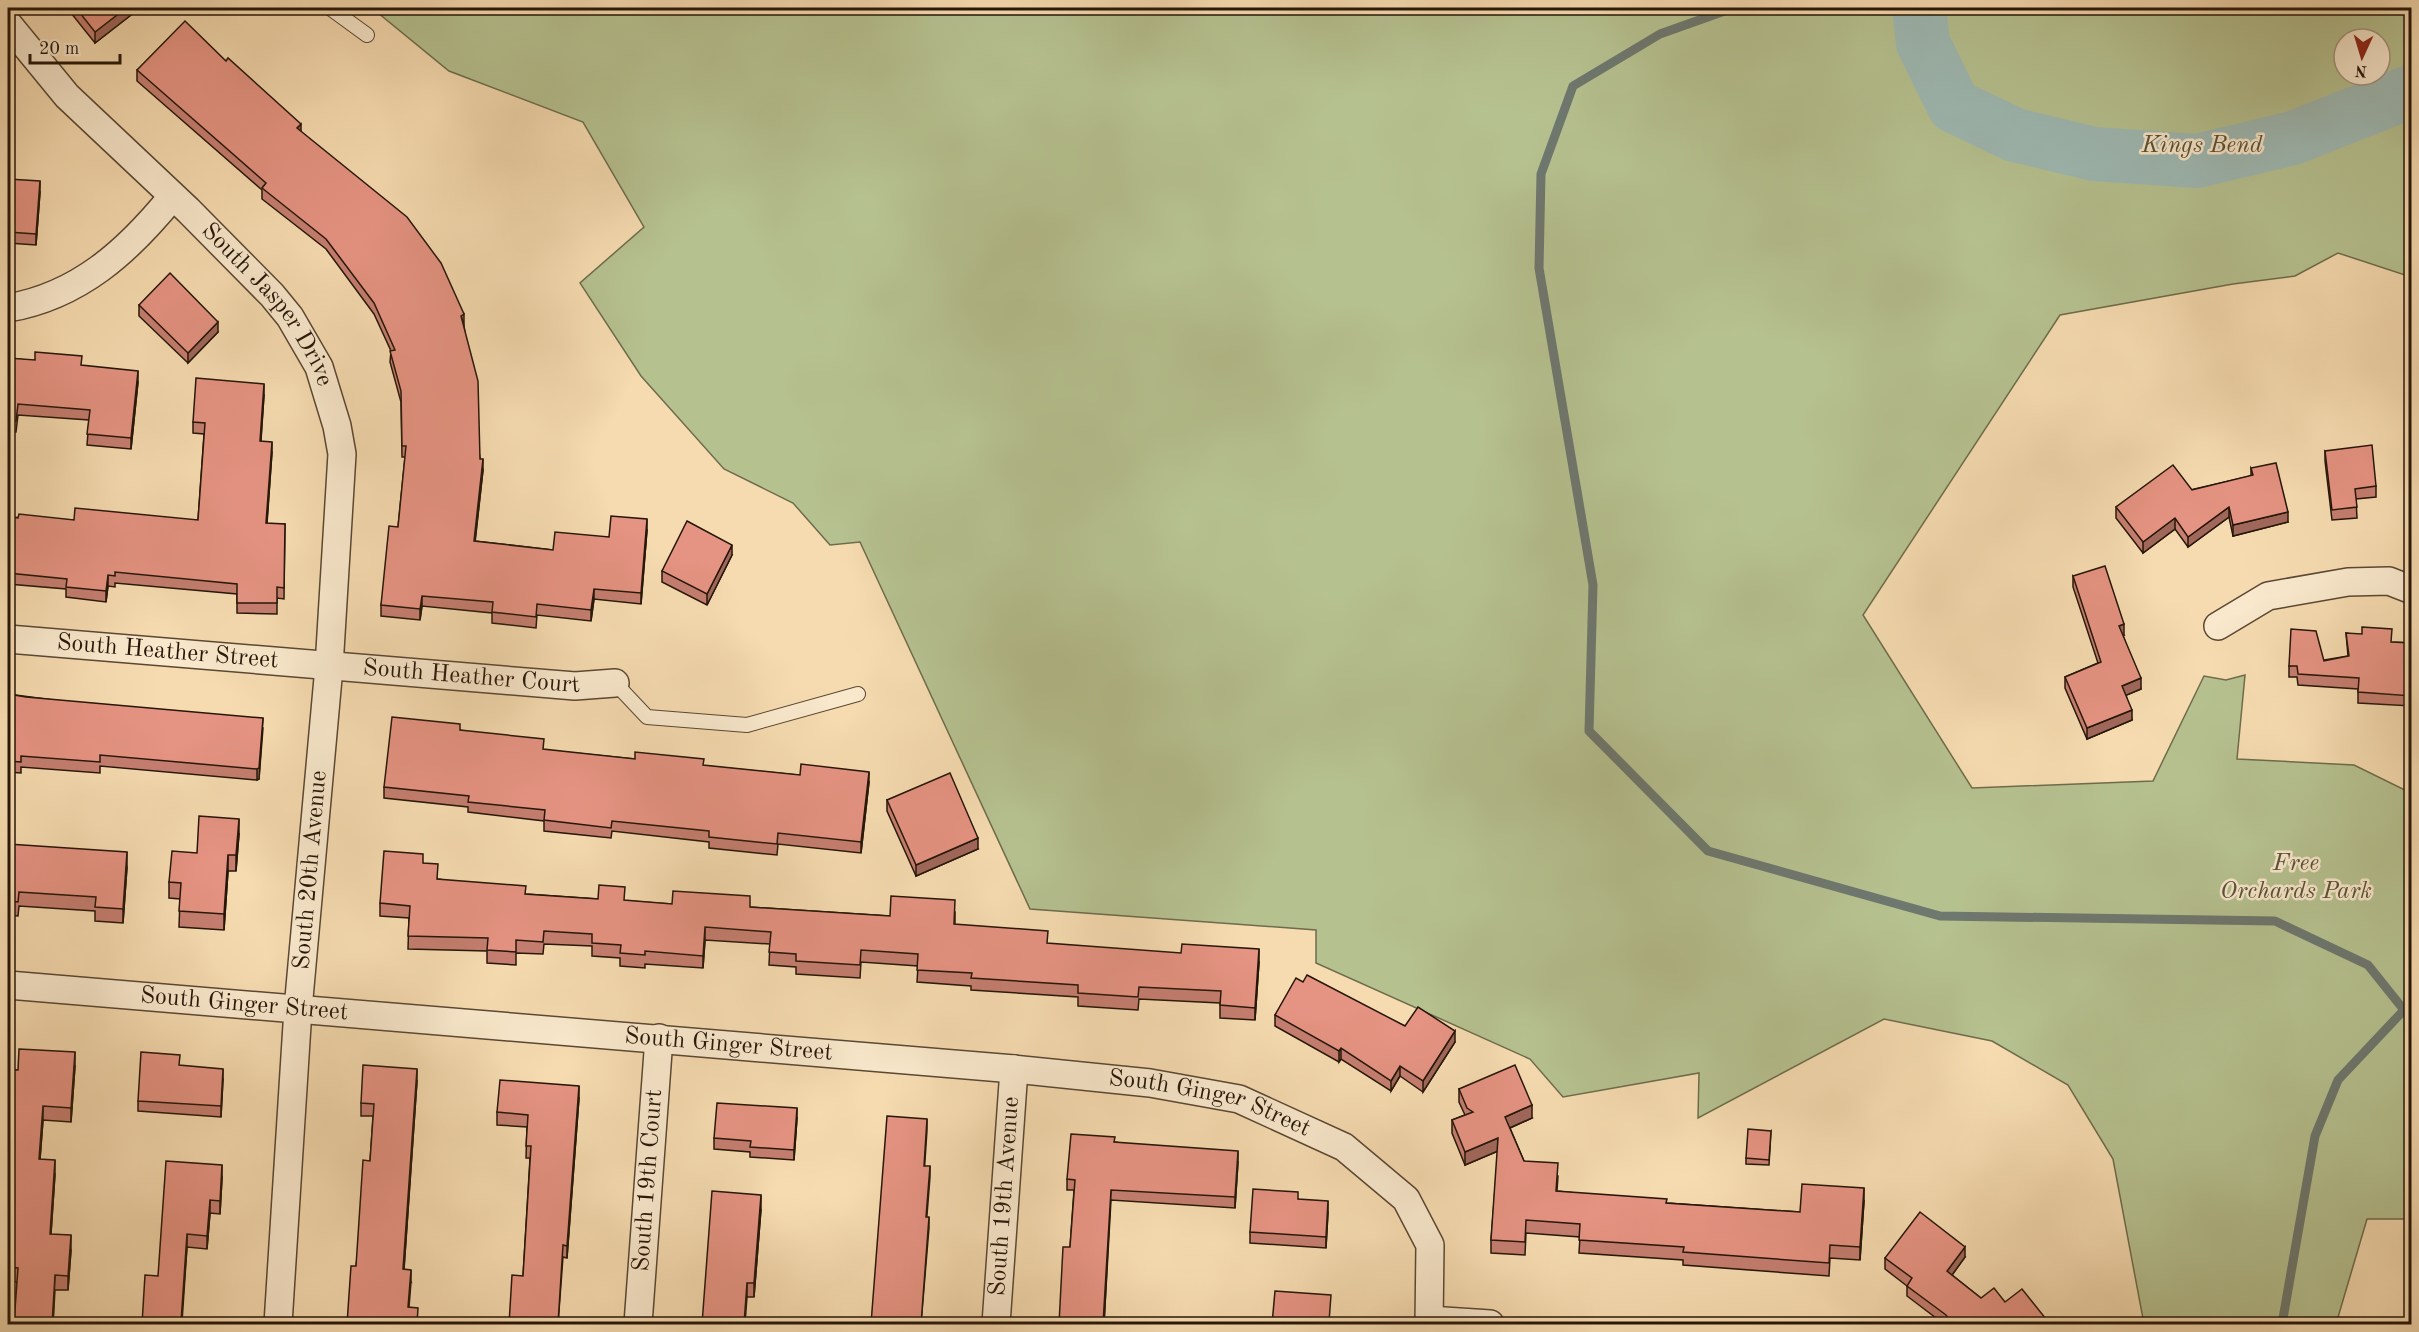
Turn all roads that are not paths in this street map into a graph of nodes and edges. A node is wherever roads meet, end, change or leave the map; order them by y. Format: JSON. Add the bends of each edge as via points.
{"nodes":[{"id":1,"x":330,"y":8,"type":"edge"},
{"id":2,"x":8,"y":24,"type":"edge"},
{"id":3,"x":367,"y":35,"type":"dead end"},
{"id":4,"x":172,"y":198,"type":"junction"},
{"id":5,"x":8,"y":308,"type":"edge"},
{"id":6,"x":2412,"y":590,"type":"edge"},
{"id":7,"x":2218,"y":626,"type":"dead end"},
{"id":8,"x":8,"y":639,"type":"edge"},
{"id":9,"x":329,"y":667,"type":"junction"},
{"id":10,"x":615,"y":683,"type":"joint"},
{"id":11,"x":858,"y":694,"type":"dead end"},
{"id":12,"x":8,"y":985,"type":"edge"},
{"id":13,"x":298,"y":1009,"type":"junction"},
{"id":14,"x":659,"y":1038,"type":"junction"},
{"id":15,"x":1014,"y":1069,"type":"junction"},
{"id":16,"x":1429,"y":1322,"type":"edge"},
{"id":17,"x":278,"y":1324,"type":"edge"},
{"id":18,"x":638,"y":1324,"type":"edge"},
{"id":19,"x":996,"y":1324,"type":"edge"},
{"id":20,"x":1490,"y":1324,"type":"edge"}],
"edges":[{"from":1,"to":3,"type":"lane"},
{"from":2,"to":4,"type":"street","name":"South Jasper Drive","via":[[67,96]]},
{"from":4,"to":5,"type":"street","via":[[111,262],[56,293]]},
{"from":4,"to":9,"type":"street","name":"South Jasper Drive","via":[[252,274],[290,317],[319,367],[342,454]]},
{"from":6,"to":7,"type":"street","via":[[2389,582],[2348,582],[2268,596]]},
{"from":8,"to":9,"type":"street","name":"South Heather Street"},
{"from":9,"to":10,"type":"street","name":"South Heather Court","via":[[575,686]]},
{"from":9,"to":13,"type":"street","name":"South 20th Avenue"},
{"from":10,"to":11,"type":"lane","via":[[647,717],[734,724],[761,723]]},
{"from":12,"to":13,"type":"street","name":"South Ginger Street"},
{"from":13,"to":14,"type":"street","name":"South Ginger Street"},
{"from":13,"to":17,"type":"street","name":"South 20th Avenue"},
{"from":14,"to":15,"type":"street","name":"South Ginger Street"},
{"from":14,"to":18,"type":"street","name":"South 19th Court"},
{"from":15,"to":16,"type":"street","name":"South Ginger Street","via":[[1150,1083],[1239,1099],[1344,1147],[1406,1199],[1430,1245]]},
{"from":15,"to":19,"type":"street","name":"South 19th Avenue"},
{"from":16,"to":20,"type":"street"}]}
